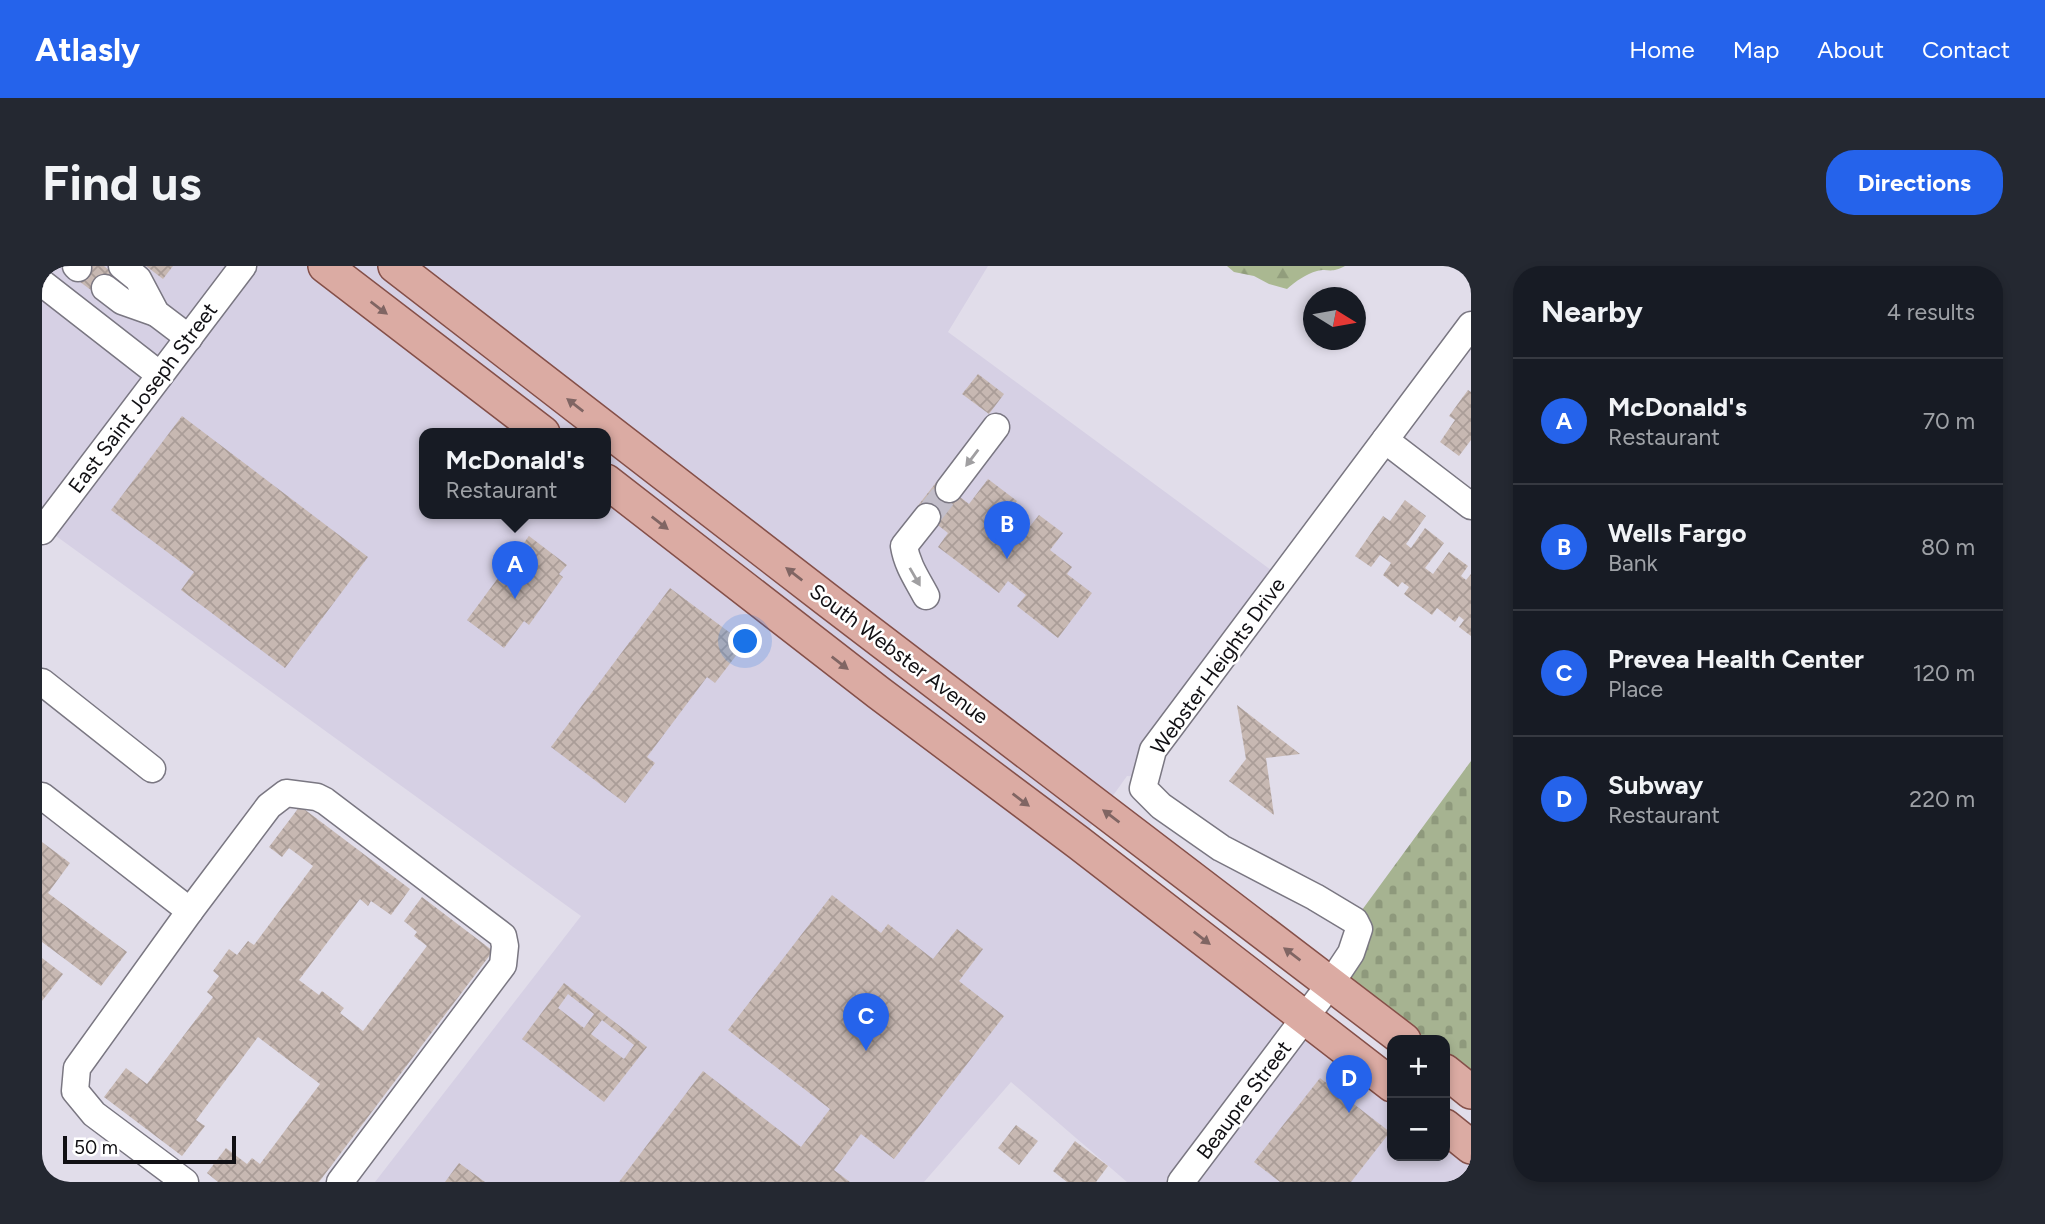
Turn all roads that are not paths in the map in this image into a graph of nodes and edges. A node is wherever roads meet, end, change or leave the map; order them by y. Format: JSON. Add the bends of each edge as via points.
{"nodes":[{"id":1,"x":122,"y":266,"type":"edge"},
{"id":2,"x":243,"y":266,"type":"edge"},
{"id":3,"x":325,"y":266,"type":"edge"},
{"id":4,"x":395,"y":266,"type":"edge"},
{"id":5,"x":42,"y":283,"type":"edge"},
{"id":6,"x":105,"y":288,"type":"dead end"},
{"id":7,"x":156,"y":313,"type":"junction"},
{"id":8,"x":1471,"y":326,"type":"edge"},
{"id":9,"x":189,"y":338,"type":"junction"},
{"id":10,"x":160,"y":375,"type":"junction"},
{"id":11,"x":996,"y":427,"type":"dead end"},
{"id":12,"x":536,"y":428,"type":"edge"},
{"id":13,"x":604,"y":428,"type":"edge"},
{"id":14,"x":611,"y":433,"type":"edge"},
{"id":15,"x":1385,"y":440,"type":"junction"},
{"id":16,"x":611,"y":485,"type":"edge"},
{"id":17,"x":949,"y":489,"type":"tunnel mouth"},
{"id":18,"x":1471,"y":506,"type":"edge"},
{"id":19,"x":927,"y":517,"type":"tunnel mouth"},
{"id":20,"x":42,"y":531,"type":"edge"},
{"id":21,"x":926,"y":596,"type":"dead end"},
{"id":22,"x":42,"y":682,"type":"edge"},
{"id":23,"x":152,"y":769,"type":"dead end"},
{"id":24,"x":42,"y":796,"type":"edge"},
{"id":25,"x":190,"y":911,"type":"junction"},
{"id":26,"x":1331,"y":983,"type":"junction"},
{"id":27,"x":1307,"y":1018,"type":"junction"},
{"id":28,"x":1398,"y":1035,"type":"edge"},
{"id":29,"x":1450,"y":1075,"type":"edge"},
{"id":30,"x":1387,"y":1081,"type":"edge"},
{"id":31,"x":1471,"y":1092,"type":"edge"},
{"id":32,"x":1450,"y":1130,"type":"edge"},
{"id":33,"x":1471,"y":1147,"type":"edge"},
{"id":34,"x":185,"y":1182,"type":"edge"},
{"id":35,"x":340,"y":1182,"type":"edge"},
{"id":36,"x":1181,"y":1182,"type":"edge"}],
"edges":[{"from":1,"to":7,"type":"street","via":[[138,279]]},
{"from":2,"to":9,"type":"street","name":"East Saint Joseph Street"},
{"from":3,"to":12,"type":"main road","one_way":true},
{"from":13,"to":4,"type":"main road","name":"South Webster Avenue","one_way":true},
{"from":5,"to":10,"type":"street"},
{"from":6,"to":7,"type":"street","via":[[122,301]]},
{"from":7,"to":9,"type":"street"},
{"from":8,"to":15,"type":"street","name":"Webster Heights Drive"},
{"from":9,"to":10,"type":"street","name":"East Saint Joseph Street"},
{"from":10,"to":20,"type":"street","name":"East Saint Joseph Street"},
{"from":11,"to":17,"type":"street","one_way":true},
{"from":26,"to":14,"type":"main road","name":"South Webster Avenue","one_way":true},
{"from":15,"to":18,"type":"street"},
{"from":15,"to":26,"type":"street","name":"Webster Heights Drive","via":[[1153,750],[1143,788],[1221,848],[1355,921],[1359,929],[1351,953]]},
{"from":16,"to":27,"type":"main road","name":"South Webster Avenue","one_way":true},
{"from":19,"to":21,"type":"street","one_way":true,"via":[[904,546],[910,569]]},
{"from":22,"to":23,"type":"street"},
{"from":24,"to":25,"type":"street"},
{"from":25,"to":34,"type":"street","via":[[77,1068],[75,1082],[75,1091],[94,1114]]},
{"from":25,"to":35,"type":"street","via":[[269,806],[286,793],[325,801],[503,936],[503,965]]},
{"from":26,"to":27,"type":"street","name":"Webster Heights Drive"},
{"from":26,"to":28,"type":"main road","name":"South Webster Avenue"},
{"from":27,"to":30,"type":"main road","name":"South Webster Avenue"},
{"from":27,"to":36,"type":"street","name":"Beaupre Street"},
{"from":29,"to":31,"type":"main road"},
{"from":32,"to":33,"type":"main road"}]}
